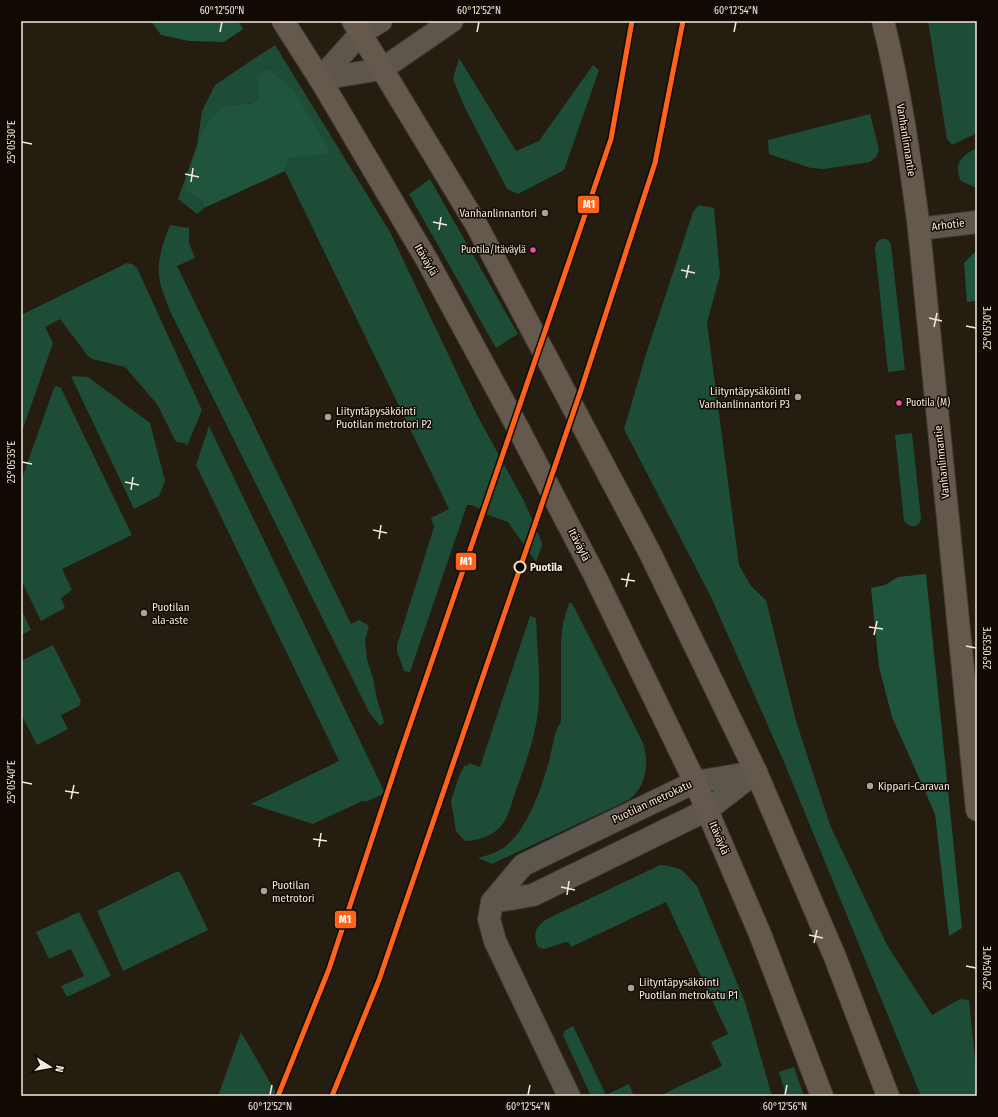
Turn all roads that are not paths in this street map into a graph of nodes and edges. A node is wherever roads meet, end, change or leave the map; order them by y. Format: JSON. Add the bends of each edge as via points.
{"nodes":[{"id":1,"x":282,"y":21,"type":"edge"},
{"id":2,"x":381,"y":21,"type":"edge"},
{"id":3,"x":452,"y":21,"type":"edge"},
{"id":4,"x":883,"y":21,"type":"edge"},
{"id":5,"x":357,"y":27,"type":"edge"},
{"id":6,"x":382,"y":69,"type":"junction"},
{"id":7,"x":320,"y":79,"type":"junction"},
{"id":8,"x":977,"y":222,"type":"edge"},
{"id":9,"x":919,"y":229,"type":"junction"},
{"id":10,"x":756,"y":772,"type":"junction"},
{"id":11,"x":695,"y":782,"type":"junction"},
{"id":12,"x":707,"y":810,"type":"junction"},
{"id":13,"x":977,"y":810,"type":"edge"},
{"id":14,"x":492,"y":902,"type":"junction"},
{"id":15,"x":568,"y":1096,"type":"edge"},
{"id":16,"x":822,"y":1096,"type":"edge"},
{"id":17,"x":888,"y":1096,"type":"edge"}],
"edges":[{"from":1,"to":7,"type":"main road","name":"Itäväylä"},
{"from":2,"to":5,"type":"street"},
{"from":3,"to":6,"type":"street"},
{"from":4,"to":9,"type":"main road","name":"Vanhanlinnantie","via":[[896,75]]},
{"from":5,"to":6,"type":"main road"},
{"from":5,"to":7,"type":"street"},
{"from":6,"to":7,"type":"street"},
{"from":6,"to":10,"type":"main road","via":[[476,224],[649,551]]},
{"from":7,"to":11,"type":"main road","name":"Itäväylä","via":[[427,260],[520,430],[594,574]]},
{"from":8,"to":9,"type":"street","name":"Arhotie"},
{"from":9,"to":13,"type":"main road","name":"Vanhanlinnantie"},
{"from":10,"to":11,"type":"street","name":"Puotilan metrokatu"},
{"from":10,"to":12,"type":"street"},
{"from":10,"to":17,"type":"main road","via":[[835,957]]},
{"from":11,"to":12,"type":"main road","name":"Itäväylä"},
{"from":11,"to":14,"type":"street","name":"Puotilan metrokatu","via":[[523,865]]},
{"from":12,"to":14,"type":"street","via":[[533,895]]},
{"from":12,"to":16,"type":"main road","name":"Itäväylä","via":[[760,934]]},
{"from":14,"to":15,"type":"street","via":[[489,919],[495,941]]}]}
